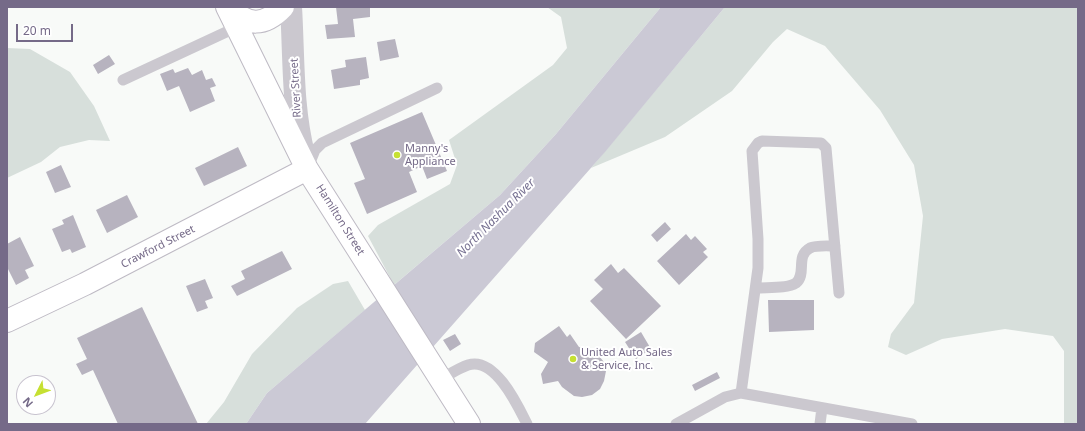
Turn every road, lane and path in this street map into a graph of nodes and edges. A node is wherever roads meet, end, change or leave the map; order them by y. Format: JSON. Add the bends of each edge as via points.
{"nodes":[{"id":1,"x":228,"y":7,"type":"edge"},
{"id":2,"x":283,"y":7,"type":"edge"},
{"id":3,"x":291,"y":7,"type":"edge"},
{"id":4,"x":237,"y":27,"type":"junction"},
{"id":5,"x":123,"y":80,"type":"dead end"},
{"id":6,"x":437,"y":88,"type":"dead end"},
{"id":7,"x":307,"y":169,"type":"junction"},
{"id":8,"x":835,"y":246,"type":"junction"},
{"id":9,"x":756,"y":288,"type":"junction"},
{"id":10,"x":839,"y":293,"type":"dead end"},
{"id":11,"x":7,"y":321,"type":"edge"},
{"id":12,"x":441,"y":379,"type":"junction"},
{"id":13,"x":741,"y":393,"type":"junction"},
{"id":14,"x":822,"y":408,"type":"junction"},
{"id":15,"x":469,"y":424,"type":"edge"},
{"id":16,"x":527,"y":424,"type":"edge"},
{"id":17,"x":676,"y":424,"type":"edge"},
{"id":18,"x":820,"y":424,"type":"edge"},
{"id":19,"x":912,"y":424,"type":"edge"}],
"edges":[{"from":1,"to":2,"type":"main road","via":[[246,20],[256,22],[273,17]]},
{"from":1,"to":4,"type":"main road","name":"Hamilton Street"},
{"from":3,"to":7,"type":"street","name":"River Street","via":[[298,125]]},
{"from":4,"to":5,"type":"lane"},
{"from":4,"to":7,"type":"main road","name":"Hamilton Street"},
{"from":6,"to":7,"type":"lane","via":[[322,143],[315,150]]},
{"from":7,"to":11,"type":"main road","name":"Crawford Street","via":[[85,284]]},
{"from":7,"to":12,"type":"main road","name":"Hamilton Street"},
{"from":8,"to":9,"type":"lane","via":[[811,247],[802,256],[801,275],[797,282],[791,285]]},
{"from":8,"to":9,"type":"lane","via":[[826,148],[821,143],[758,143],[752,151],[758,239]]},
{"from":8,"to":10,"type":"lane"},
{"from":9,"to":13,"type":"lane"},
{"from":12,"to":15,"type":"main road","name":"Hamilton Street"},
{"from":12,"to":16,"type":"lane","via":[[469,364],[484,366],[515,398]]},
{"from":13,"to":14,"type":"lane"},
{"from":13,"to":17,"type":"lane","via":[[725,397]]},
{"from":14,"to":18,"type":"lane"},
{"from":14,"to":19,"type":"lane"}]}
